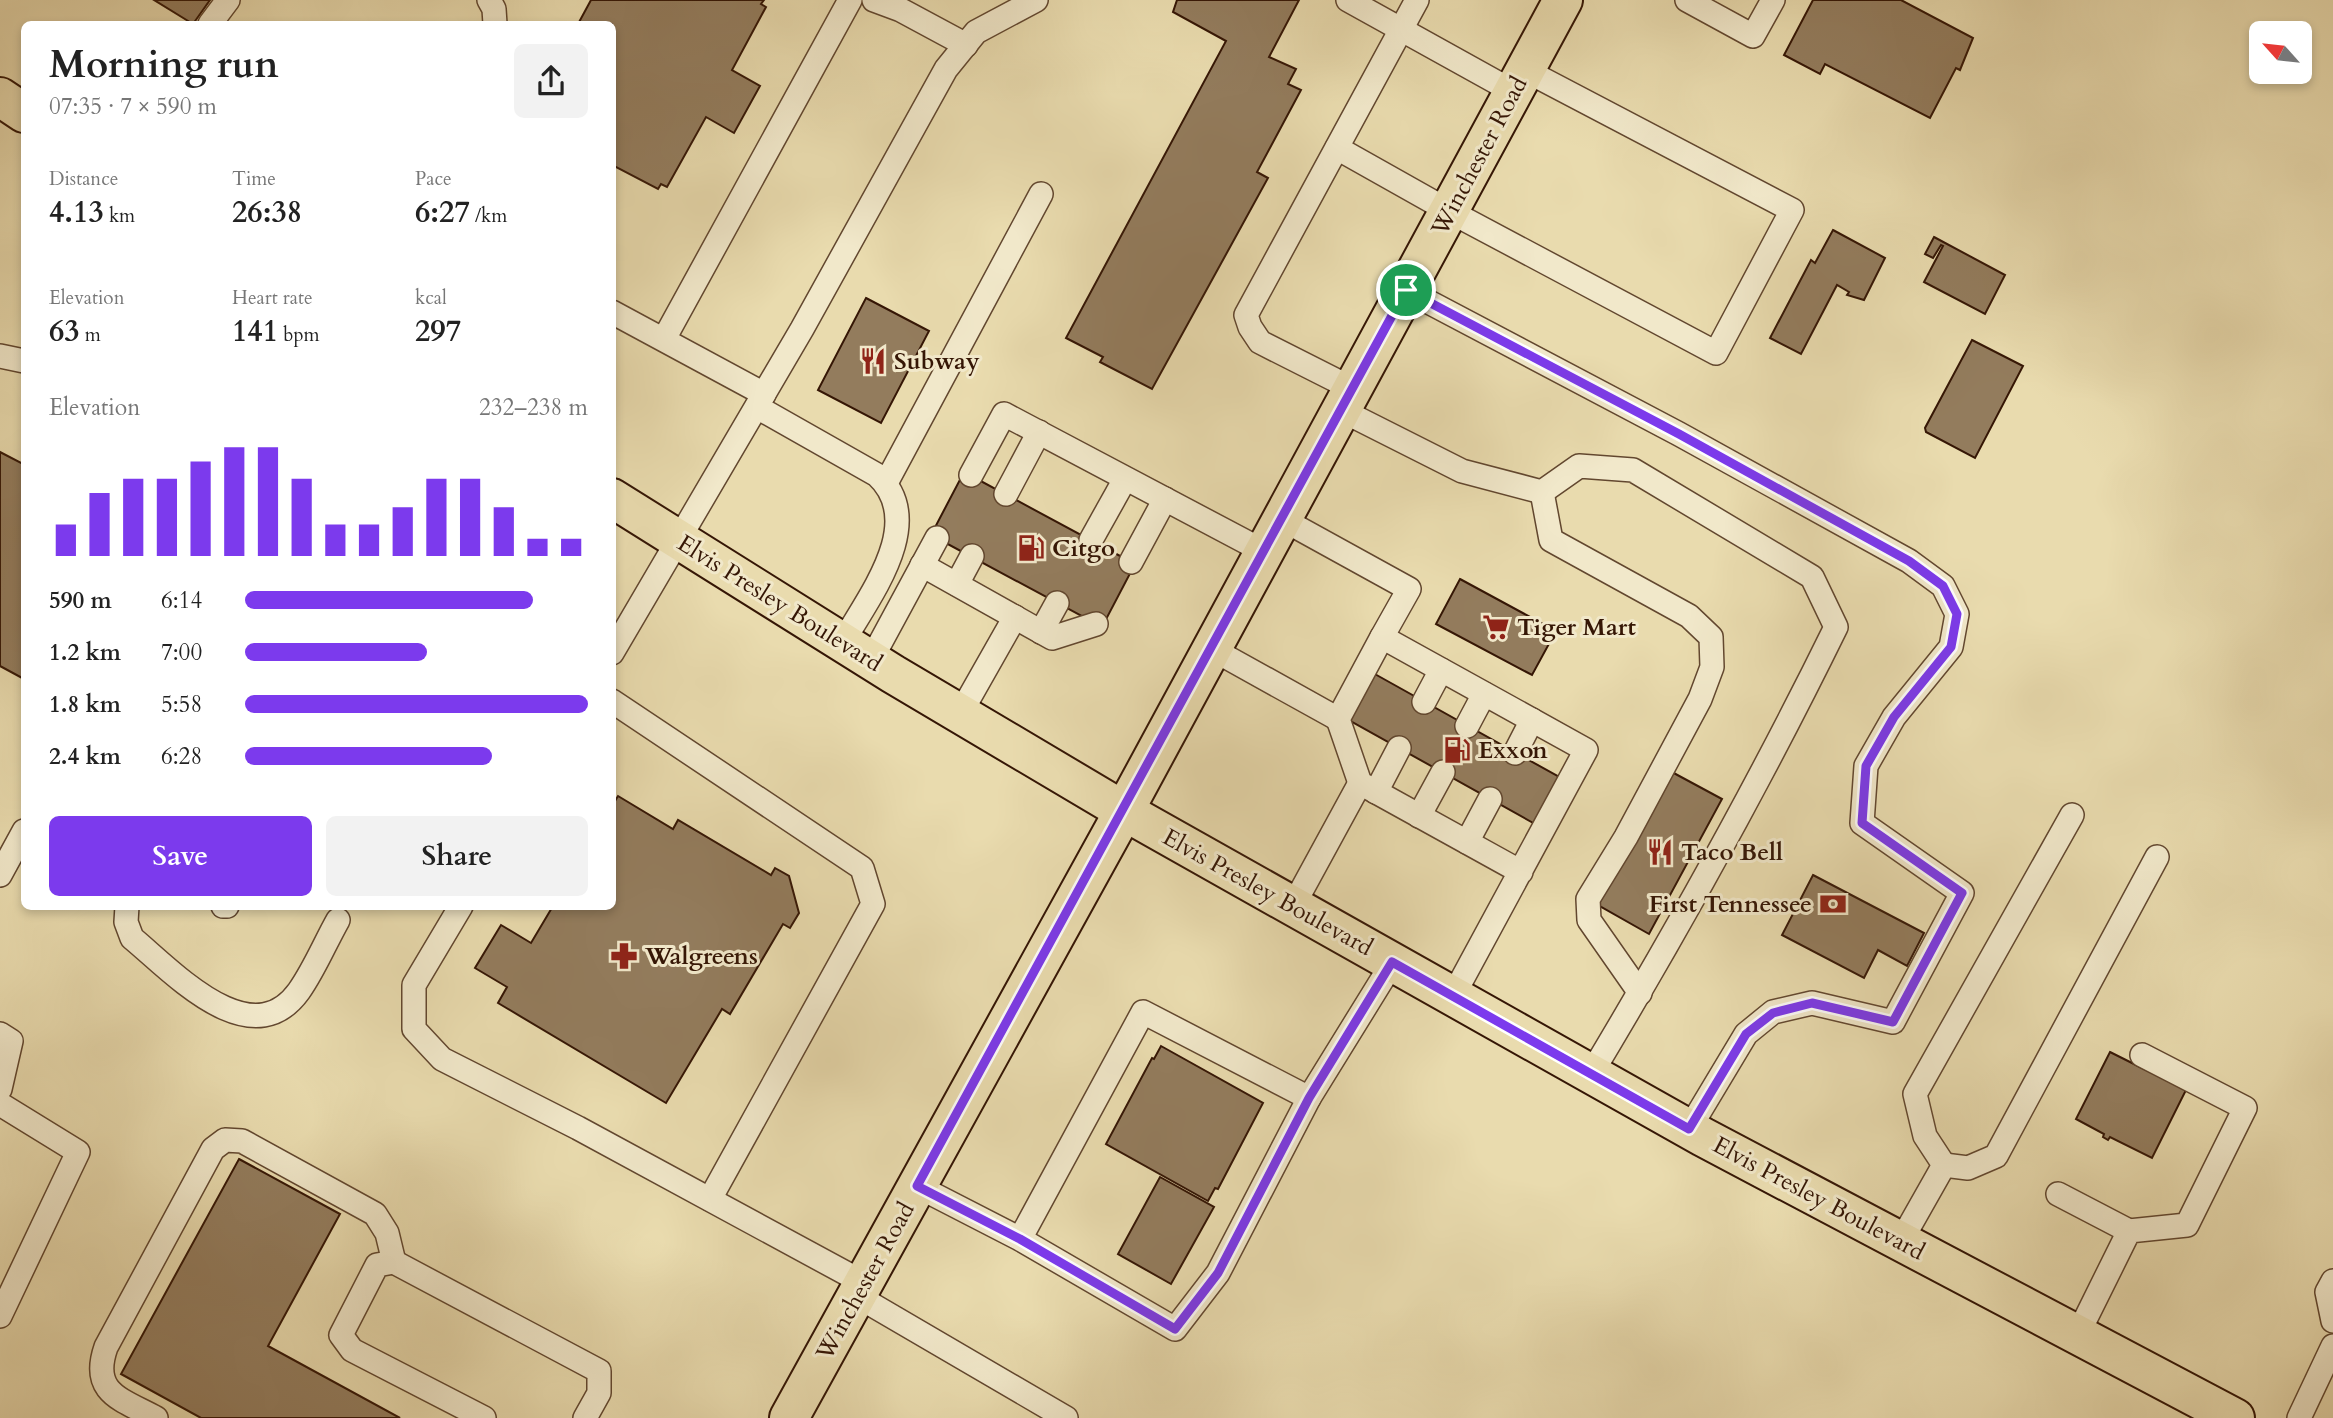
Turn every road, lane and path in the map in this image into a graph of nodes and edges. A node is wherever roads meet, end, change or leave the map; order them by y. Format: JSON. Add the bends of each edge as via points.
{"nodes":[{"id":1,"x":228,"y":0,"type":"edge"},
{"id":2,"x":489,"y":0,"type":"edge"},
{"id":3,"x":850,"y":0,"type":"edge"},
{"id":4,"x":874,"y":0,"type":"edge"},
{"id":5,"x":1036,"y":0,"type":"edge"},
{"id":6,"x":1348,"y":0,"type":"edge"},
{"id":7,"x":1416,"y":0,"type":"edge"},
{"id":8,"x":1563,"y":0,"type":"edge"},
{"id":9,"x":1687,"y":0,"type":"edge"},
{"id":10,"x":1773,"y":0,"type":"edge"},
{"id":11,"x":904,"y":5,"type":"edge"},
{"id":12,"x":212,"y":21,"type":"edge"},
{"id":13,"x":495,"y":21,"type":"edge"},
{"id":14,"x":1402,"y":30,"type":"junction"},
{"id":15,"x":966,"y":45,"type":"junction"},
{"id":16,"x":1520,"y":81,"type":"junction"},
{"id":17,"x":0,"y":97,"type":"edge"},
{"id":18,"x":21,"y":111,"type":"edge"},
{"id":19,"x":1338,"y":148,"type":"junction"},
{"id":20,"x":1041,"y":194,"type":"dead end"},
{"id":21,"x":1449,"y":211,"type":"junction"},
{"id":22,"x":1406,"y":290,"type":"junction"},
{"id":23,"x":616,"y":314,"type":"edge"},
{"id":24,"x":664,"y":339,"type":"junction"},
{"id":25,"x":0,"y":356,"type":"edge"},
{"id":26,"x":21,"y":360,"type":"edge"},
{"id":27,"x":1347,"y":399,"type":"junction"},
{"id":28,"x":761,"y":401,"type":"junction"},
{"id":29,"x":1039,"y":432,"type":"junction"},
{"id":30,"x":971,"y":475,"type":"dead end"},
{"id":31,"x":1125,"y":479,"type":"junction"},
{"id":32,"x":886,"y":483,"type":"junction"},
{"id":33,"x":1542,"y":492,"type":"junction"},
{"id":34,"x":1006,"y":494,"type":"dead end"},
{"id":35,"x":1165,"y":499,"type":"junction"},
{"id":36,"x":616,"y":500,"type":"edge"},
{"id":37,"x":1273,"y":535,"type":"junction"},
{"id":38,"x":937,"y":538,"type":"dead end"},
{"id":39,"x":680,"y":540,"type":"junction"},
{"id":40,"x":1091,"y":540,"type":"dead end"},
{"id":41,"x":972,"y":556,"type":"dead end"},
{"id":42,"x":1131,"y":562,"type":"dead end"},
{"id":43,"x":922,"y":565,"type":"junction"},
{"id":44,"x":957,"y":584,"type":"junction"},
{"id":45,"x":1057,"y":603,"type":"dead end"},
{"id":46,"x":1015,"y":617,"type":"junction"},
{"id":47,"x":1096,"y":624,"type":"dead end"},
{"id":48,"x":1041,"y":632,"type":"junction"},
{"id":49,"x":1382,"y":637,"type":"junction"},
{"id":50,"x":616,"y":646,"type":"edge"},
{"id":51,"x":1212,"y":649,"type":"junction"},
{"id":52,"x":857,"y":651,"type":"junction"},
{"id":53,"x":1441,"y":670,"type":"junction"},
{"id":54,"x":1485,"y":694,"type":"junction"},
{"id":55,"x":1424,"y":702,"type":"dead end"},
{"id":56,"x":616,"y":704,"type":"edge"},
{"id":57,"x":960,"y":714,"type":"junction"},
{"id":58,"x":1338,"y":719,"type":"junction"},
{"id":59,"x":1532,"y":720,"type":"junction"},
{"id":60,"x":1468,"y":726,"type":"dead end"},
{"id":61,"x":1399,"y":748,"type":"dead end"},
{"id":62,"x":1515,"y":752,"type":"dead end"},
{"id":63,"x":1443,"y":772,"type":"dead end"},
{"id":64,"x":1368,"y":788,"type":"junction"},
{"id":65,"x":1490,"y":799,"type":"dead end"},
{"id":66,"x":1124,"y":811,"type":"junction"},
{"id":67,"x":2072,"y":815,"type":"dead end"},
{"id":68,"x":1419,"y":816,"type":"junction"},
{"id":69,"x":21,"y":836,"type":"edge"},
{"id":70,"x":1467,"y":842,"type":"junction"},
{"id":71,"x":2157,"y":857,"type":"dead end"},
{"id":72,"x":1521,"y":872,"type":"junction"},
{"id":73,"x":0,"y":875,"type":"edge"},
{"id":74,"x":1293,"y":906,"type":"junction"},
{"id":75,"x":127,"y":910,"type":"edge"},
{"id":76,"x":459,"y":910,"type":"edge"},
{"id":77,"x":338,"y":920,"type":"dead end"},
{"id":78,"x":1392,"y":962,"type":"junction"},
{"id":79,"x":1640,"y":993,"type":"junction"},
{"id":80,"x":1453,"y":996,"type":"junction"},
{"id":81,"x":0,"y":1034,"type":"edge"},
{"id":82,"x":2141,"y":1055,"type":"dead end"},
{"id":83,"x":1591,"y":1074,"type":"junction"},
{"id":84,"x":0,"y":1089,"type":"edge"},
{"id":85,"x":1309,"y":1098,"type":"junction"},
{"id":86,"x":0,"y":1104,"type":"edge"},
{"id":87,"x":1689,"y":1129,"type":"junction"},
{"id":88,"x":1944,"y":1165,"type":"junction"},
{"id":89,"x":917,"y":1186,"type":"junction"},
{"id":90,"x":2058,"y":1194,"type":"dead end"},
{"id":91,"x":710,"y":1199,"type":"junction"},
{"id":92,"x":2129,"y":1231,"type":"junction"},
{"id":93,"x":1020,"y":1239,"type":"junction"},
{"id":94,"x":1901,"y":1241,"type":"junction"},
{"id":95,"x":394,"y":1262,"type":"junction"},
{"id":96,"x":2330,"y":1286,"type":"edge"},
{"id":97,"x":860,"y":1289,"type":"junction"},
{"id":98,"x":0,"y":1316,"type":"edge"},
{"id":99,"x":2333,"y":1321,"type":"edge"},
{"id":100,"x":2078,"y":1334,"type":"junction"},
{"id":101,"x":2333,"y":1346,"type":"edge"},
{"id":102,"x":156,"y":1418,"type":"edge"},
{"id":103,"x":484,"y":1418,"type":"edge"},
{"id":104,"x":585,"y":1418,"type":"edge"},
{"id":105,"x":789,"y":1418,"type":"edge"},
{"id":106,"x":1066,"y":1418,"type":"edge"},
{"id":107,"x":2235,"y":1418,"type":"edge"},
{"id":108,"x":2299,"y":1418,"type":"edge"}],
"edges":[{"from":1,"to":12,"type":"lane"},
{"from":2,"to":13,"type":"lane"},
{"from":3,"to":24,"type":"lane"},
{"from":4,"to":11,"type":"lane"},
{"from":5,"to":15,"type":"lane","via":[[976,32]]},
{"from":6,"to":14,"type":"lane"},
{"from":7,"to":14,"type":"lane"},
{"from":8,"to":16,"type":"main road","name":"Winchester Road"},
{"from":9,"to":10,"type":"lane","via":[[1753,36]]},
{"from":11,"to":15,"type":"lane"},
{"from":14,"to":16,"type":"lane"},
{"from":14,"to":19,"type":"lane"},
{"from":15,"to":28,"type":"lane","via":[[946,69]]},
{"from":16,"to":21,"type":"main road","name":"Winchester Road"},
{"from":16,"to":21,"type":"lane","via":[[1792,210],[1716,353]]},
{"from":17,"to":18,"type":"main road"},
{"from":19,"to":21,"type":"lane"},
{"from":19,"to":27,"type":"lane","via":[[1246,315],[1261,342]]},
{"from":20,"to":32,"type":"lane"},
{"from":21,"to":22,"type":"main road","name":"Winchester Road"},
{"from":22,"to":27,"type":"main road","name":"Winchester Road"},
{"from":22,"to":87,"type":"lane","via":[[1909,561],[1943,586],[1957,614],[1951,647],[1894,717],[1866,766],[1862,823],[1962,893],[1893,1022],[1812,1003],[1773,1013],[1746,1034]]},
{"from":23,"to":24,"type":"lane"},
{"from":24,"to":28,"type":"lane"},
{"from":25,"to":26,"type":"lane"},
{"from":27,"to":33,"type":"lane","via":[[1462,471]]},
{"from":27,"to":37,"type":"main road","name":"Winchester Road"},
{"from":28,"to":32,"type":"lane"},
{"from":28,"to":39,"type":"lane"},
{"from":29,"to":30,"type":"lane","via":[[1004,414]]},
{"from":29,"to":31,"type":"lane"},
{"from":29,"to":34,"type":"lane"},
{"from":31,"to":35,"type":"lane"},
{"from":31,"to":40,"type":"lane"},
{"from":32,"to":52,"type":"lane","via":[[897,511],[894,547]]},
{"from":33,"to":79,"type":"lane","via":[[1551,540],[1689,616],[1711,637],[1712,667],[1700,699],[1588,899],[1589,920]]},
{"from":33,"to":79,"type":"lane","via":[[1578,466],[1633,470],[1812,577],[1836,627]]},
{"from":35,"to":37,"type":"lane"},
{"from":35,"to":42,"type":"lane"},
{"from":36,"to":39,"type":"main road","name":"Elvis Presley Boulevard"},
{"from":37,"to":49,"type":"lane","via":[[1409,589]]},
{"from":37,"to":51,"type":"main road","name":"Winchester Road"},
{"from":38,"to":43,"type":"lane"},
{"from":39,"to":50,"type":"lane"},
{"from":39,"to":52,"type":"main road","name":"Elvis Presley Boulevard"},
{"from":41,"to":44,"type":"lane"},
{"from":43,"to":44,"type":"lane"},
{"from":43,"to":52,"type":"lane"},
{"from":44,"to":46,"type":"lane"},
{"from":45,"to":48,"type":"lane"},
{"from":46,"to":48,"type":"lane"},
{"from":46,"to":57,"type":"lane"},
{"from":47,"to":48,"type":"lane","via":[[1052,638]]},
{"from":49,"to":53,"type":"lane"},
{"from":49,"to":58,"type":"lane"},
{"from":51,"to":58,"type":"lane"},
{"from":51,"to":66,"type":"main road","name":"Winchester Road"},
{"from":52,"to":57,"type":"main road","name":"Elvis Presley Boulevard"},
{"from":53,"to":54,"type":"lane"},
{"from":53,"to":55,"type":"lane"},
{"from":54,"to":59,"type":"lane"},
{"from":54,"to":60,"type":"lane"},
{"from":56,"to":91,"type":"lane","via":[[862,867],[873,904]]},
{"from":57,"to":66,"type":"main road","name":"Elvis Presley Boulevard"},
{"from":58,"to":64,"type":"lane"},
{"from":59,"to":62,"type":"lane"},
{"from":59,"to":72,"type":"lane","via":[[1586,750]]},
{"from":61,"to":64,"type":"lane"},
{"from":63,"to":68,"type":"lane"},
{"from":64,"to":68,"type":"lane"},
{"from":64,"to":74,"type":"lane"},
{"from":65,"to":70,"type":"lane"},
{"from":66,"to":74,"type":"main road","name":"Elvis Presley Boulevard"},
{"from":66,"to":89,"type":"main road","name":"Winchester Road"},
{"from":67,"to":88,"type":"lane","via":[[1915,1094],[1925,1136]]},
{"from":68,"to":70,"type":"lane"},
{"from":69,"to":73,"type":"lane"},
{"from":70,"to":72,"type":"lane"},
{"from":71,"to":88,"type":"lane","via":[[1996,1156],[1968,1168]]},
{"from":72,"to":80,"type":"lane"},
{"from":74,"to":78,"type":"main road","name":"Elvis Presley Boulevard"},
{"from":75,"to":77,"type":"lane","via":[[132,938],[213,1004],[250,1016],[283,1006],[298,993]]},
{"from":76,"to":91,"type":"lane","via":[[414,985],[414,1029],[442,1059]]},
{"from":78,"to":80,"type":"main road","name":"Elvis Presley Boulevard"},
{"from":78,"to":85,"type":"lane"},
{"from":79,"to":83,"type":"lane"},
{"from":80,"to":83,"type":"main road","name":"Elvis Presley Boulevard"},
{"from":81,"to":84,"type":"lane","via":[[12,1041]]},
{"from":82,"to":92,"type":"lane","via":[[2245,1108],[2187,1224]]},
{"from":83,"to":87,"type":"main road","name":"Elvis Presley Boulevard"},
{"from":85,"to":93,"type":"lane","via":[[1143,1013]]},
{"from":85,"to":93,"type":"lane","via":[[1218,1273],[1175,1329]]},
{"from":86,"to":98,"type":"lane","via":[[78,1152]]},
{"from":87,"to":94,"type":"main road","name":"Elvis Presley Boulevard"},
{"from":88,"to":94,"type":"lane"},
{"from":89,"to":93,"type":"lane"},
{"from":89,"to":97,"type":"main road","name":"Winchester Road"},
{"from":90,"to":92,"type":"lane"},
{"from":91,"to":97,"type":"lane"},
{"from":92,"to":100,"type":"lane"},
{"from":94,"to":100,"type":"main road","name":"Elvis Presley Boulevard"},
{"from":95,"to":102,"type":"lane","via":[[387,1233],[375,1214],[242,1141],[225,1140],[207,1161],[100,1365],[109,1392]]},
{"from":95,"to":103,"type":"lane","via":[[377,1265],[341,1335],[352,1350]]},
{"from":95,"to":104,"type":"lane","via":[[599,1371],[599,1392]]},
{"from":96,"to":99,"type":"lane"},
{"from":97,"to":105,"type":"main road","name":"Winchester Road"},
{"from":97,"to":106,"type":"lane"},
{"from":100,"to":107,"type":"main road","name":"Elvis Presley Boulevard"},
{"from":101,"to":108,"type":"lane"}]}
